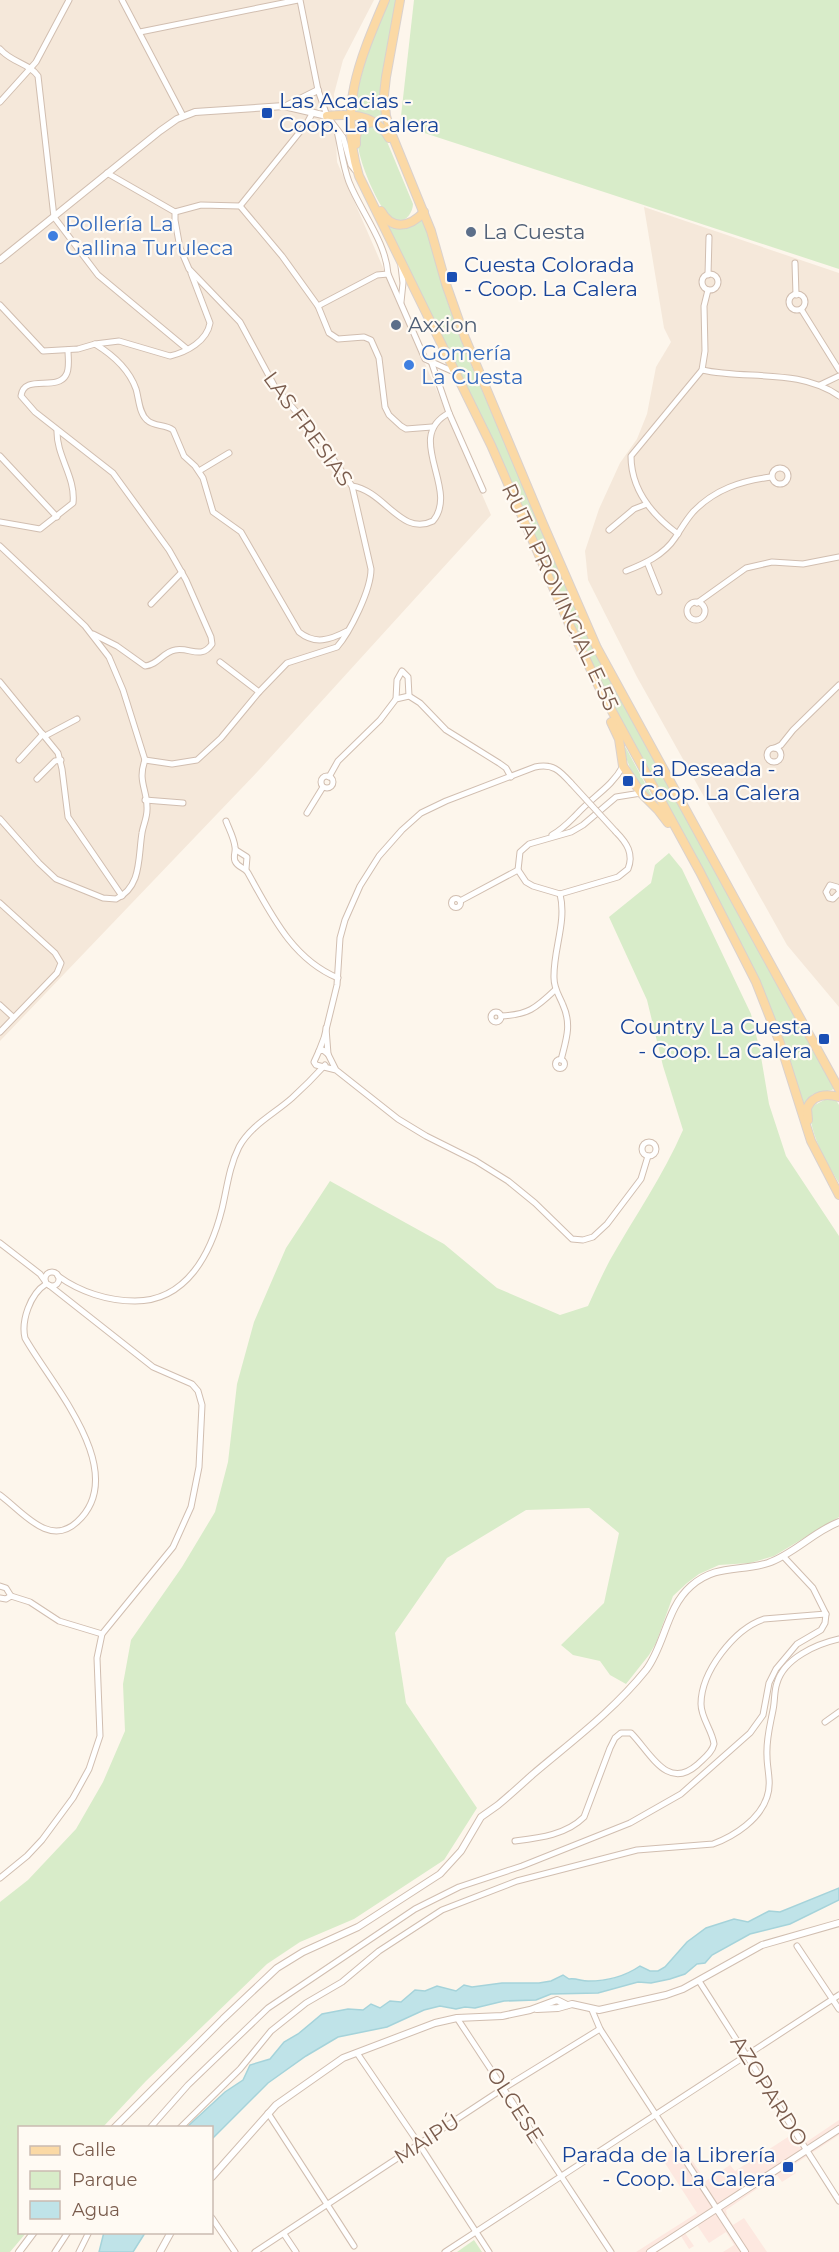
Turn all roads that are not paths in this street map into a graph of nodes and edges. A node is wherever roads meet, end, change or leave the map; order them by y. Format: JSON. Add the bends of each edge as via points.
{"nodes":[{"id":1,"x":69,"y":0,"type":"edge"},
{"id":2,"x":122,"y":0,"type":"edge"},
{"id":3,"x":299,"y":0,"type":"edge"},
{"id":4,"x":385,"y":0,"type":"edge"},
{"id":5,"x":400,"y":0,"type":"edge"},
{"id":6,"x":140,"y":32,"type":"junction"},
{"id":7,"x":0,"y":49,"type":"edge"},
{"id":8,"x":31,"y":68,"type":"junction"},
{"id":9,"x":318,"y":90,"type":"junction"},
{"id":10,"x":353,"y":90,"type":"junction"},
{"id":11,"x":0,"y":102,"type":"edge"},
{"id":12,"x":284,"y":106,"type":"junction"},
{"id":13,"x":313,"y":112,"type":"junction"},
{"id":14,"x":337,"y":115,"type":"junction"},
{"id":15,"x":183,"y":116,"type":"junction"},
{"id":16,"x":327,"y":116,"type":"junction"},
{"id":17,"x":350,"y":116,"type":"junction"},
{"id":18,"x":374,"y":122,"type":"junction"},
{"id":19,"x":337,"y":131,"type":"junction"},
{"id":20,"x":401,"y":158,"type":"junction"},
{"id":21,"x":107,"y":173,"type":"junction"},
{"id":22,"x":360,"y":176,"type":"junction"},
{"id":23,"x":411,"y":180,"type":"junction"},
{"id":24,"x":369,"y":197,"type":"junction"},
{"id":25,"x":240,"y":206,"type":"junction"},
{"id":26,"x":176,"y":212,"type":"junction"},
{"id":27,"x":424,"y":212,"type":"junction"},
{"id":28,"x":54,"y":217,"type":"junction"},
{"id":29,"x":409,"y":222,"type":"junction"},
{"id":30,"x":709,"y":237,"type":"dead end"},
{"id":31,"x":398,"y":256,"type":"junction"},
{"id":32,"x":0,"y":260,"type":"edge"},
{"id":33,"x":795,"y":263,"type":"dead end"},
{"id":34,"x":189,"y":269,"type":"junction"},
{"id":35,"x":388,"y":274,"type":"junction"},
{"id":36,"x":708,"y":275,"type":"junction"},
{"id":37,"x":708,"y":290,"type":"junction"},
{"id":38,"x":796,"y":295,"type":"junction"},
{"id":39,"x":0,"y":305,"type":"edge"},
{"id":40,"x":318,"y":306,"type":"junction"},
{"id":41,"x":402,"y":306,"type":"junction"},
{"id":42,"x":801,"y":309,"type":"junction"},
{"id":43,"x":95,"y":344,"type":"junction"},
{"id":44,"x":187,"y":349,"type":"junction"},
{"id":45,"x":68,"y":350,"type":"junction"},
{"id":46,"x":430,"y":361,"type":"junction"},
{"id":47,"x":702,"y":370,"type":"junction"},
{"id":48,"x":839,"y":370,"type":"edge"},
{"id":49,"x":454,"y":372,"type":"junction"},
{"id":50,"x":839,"y":376,"type":"edge"},
{"id":51,"x":820,"y":385,"type":"junction"},
{"id":52,"x":839,"y":396,"type":"edge"},
{"id":53,"x":449,"y":413,"type":"junction"},
{"id":54,"x":432,"y":427,"type":"junction"},
{"id":55,"x":57,"y":430,"type":"junction"},
{"id":56,"x":229,"y":453,"type":"dead end"},
{"id":57,"x":0,"y":456,"type":"edge"},
{"id":58,"x":199,"y":471,"type":"junction"},
{"id":59,"x":771,"y":477,"type":"dead end"},
{"id":60,"x":352,"y":486,"type":"junction"},
{"id":61,"x":483,"y":490,"type":"dead end"},
{"id":62,"x":646,"y":504,"type":"junction"},
{"id":63,"x":57,"y":517,"type":"junction"},
{"id":64,"x":0,"y":522,"type":"edge"},
{"id":65,"x":609,"y":530,"type":"dead end"},
{"id":66,"x":678,"y":534,"type":"junction"},
{"id":67,"x":0,"y":546,"type":"edge"},
{"id":68,"x":839,"y":557,"type":"edge"},
{"id":69,"x":647,"y":562,"type":"junction"},
{"id":70,"x":626,"y":571,"type":"dead end"},
{"id":71,"x":182,"y":572,"type":"junction"},
{"id":72,"x":659,"y":592,"type":"dead end"},
{"id":73,"x":701,"y":603,"type":"dead end"},
{"id":74,"x":151,"y":604,"type":"dead end"},
{"id":75,"x":347,"y":632,"type":"junction"},
{"id":76,"x":93,"y":634,"type":"junction"},
{"id":77,"x":578,"y":644,"type":"junction"},
{"id":78,"x":220,"y":662,"type":"dead end"},
{"id":79,"x":1,"y":685,"type":"edge"},
{"id":80,"x":839,"y":685,"type":"edge"},
{"id":81,"x":259,"y":692,"type":"junction"},
{"id":82,"x":408,"y":696,"type":"junction"},
{"id":83,"x":396,"y":699,"type":"junction"},
{"id":84,"x":77,"y":719,"type":"dead end"},
{"id":85,"x":44,"y":735,"type":"junction"},
{"id":86,"x":779,"y":749,"type":"dead end"},
{"id":87,"x":19,"y":760,"type":"dead end"},
{"id":88,"x":61,"y":760,"type":"junction"},
{"id":89,"x":145,"y":760,"type":"junction"},
{"id":90,"x":622,"y":766,"type":"junction"},
{"id":91,"x":511,"y":777,"type":"junction"},
{"id":92,"x":37,"y":779,"type":"dead end"},
{"id":93,"x":641,"y":793,"type":"junction"},
{"id":94,"x":145,"y":800,"type":"junction"},
{"id":95,"x":183,"y":803,"type":"dead end"},
{"id":96,"x":307,"y":813,"type":"dead end"},
{"id":97,"x":576,"y":814,"type":"junction"},
{"id":98,"x":0,"y":819,"type":"edge"},
{"id":99,"x":226,"y":821,"type":"dead end"},
{"id":100,"x":583,"y":825,"type":"junction"},
{"id":101,"x":548,"y":838,"type":"junction"},
{"id":102,"x":236,"y":850,"type":"junction"},
{"id":103,"x":246,"y":869,"type":"junction"},
{"id":104,"x":518,"y":870,"type":"junction"},
{"id":105,"x":560,"y":894,"type":"junction"},
{"id":106,"x":122,"y":896,"type":"junction"},
{"id":107,"x":460,"y":901,"type":"dead end"},
{"id":108,"x":0,"y":903,"type":"edge"},
{"id":109,"x":721,"y":912,"type":"junction"},
{"id":110,"x":338,"y":978,"type":"junction"},
{"id":111,"x":555,"y":990,"type":"junction"},
{"id":112,"x":0,"y":1005,"type":"edge"},
{"id":113,"x":501,"y":1016,"type":"dead end"},
{"id":114,"x":13,"y":1017,"type":"junction"},
{"id":115,"x":326,"y":1028,"type":"junction"},
{"id":116,"x":0,"y":1032,"type":"edge"},
{"id":117,"x":319,"y":1051,"type":"junction"},
{"id":118,"x":328,"y":1054,"type":"junction"},
{"id":119,"x":561,"y":1060,"type":"dead end"},
{"id":120,"x":314,"y":1062,"type":"junction"},
{"id":121,"x":323,"y":1067,"type":"junction"},
{"id":122,"x":336,"y":1070,"type":"junction"},
{"id":123,"x":304,"y":1084,"type":"junction"},
{"id":124,"x":839,"y":1089,"type":"edge"},
{"id":125,"x":839,"y":1097,"type":"edge"},
{"id":126,"x":811,"y":1142,"type":"junction"},
{"id":127,"x":648,"y":1156,"type":"dead end"},
{"id":128,"x":836,"y":1186,"type":"edge"},
{"id":129,"x":839,"y":1196,"type":"edge"},
{"id":130,"x":0,"y":1243,"type":"edge"},
{"id":131,"x":30,"y":1266,"type":"junction"},
{"id":132,"x":52,"y":1282,"type":"junction"},
{"id":133,"x":0,"y":1495,"type":"edge"},
{"id":134,"x":839,"y":1522,"type":"edge"},
{"id":135,"x":783,"y":1556,"type":"junction"},
{"id":136,"x":0,"y":1586,"type":"edge"},
{"id":137,"x":11,"y":1596,"type":"junction"},
{"id":138,"x":0,"y":1598,"type":"edge"},
{"id":139,"x":826,"y":1614,"type":"junction"},
{"id":140,"x":102,"y":1634,"type":"junction"},
{"id":141,"x":839,"y":1639,"type":"edge"},
{"id":142,"x":769,"y":1683,"type":"junction"},
{"id":143,"x":776,"y":1684,"type":"junction"},
{"id":144,"x":839,"y":1712,"type":"edge"},
{"id":145,"x":825,"y":1722,"type":"dead end"},
{"id":146,"x":515,"y":1841,"type":"dead end"},
{"id":147,"x":0,"y":1878,"type":"edge"},
{"id":148,"x":839,"y":1923,"type":"edge"},
{"id":149,"x":797,"y":1946,"type":"dead end"},
{"id":150,"x":699,"y":1981,"type":"junction"},
{"id":151,"x":839,"y":1995,"type":"edge"},
{"id":152,"x":833,"y":1999,"type":"junction"},
{"id":153,"x":839,"y":2009,"type":"edge"},
{"id":154,"x":592,"y":2010,"type":"junction"},
{"id":155,"x":457,"y":2018,"type":"junction"},
{"id":156,"x":600,"y":2029,"type":"junction"},
{"id":157,"x":357,"y":2053,"type":"junction"},
{"id":158,"x":747,"y":2057,"type":"junction"},
{"id":159,"x":504,"y":2088,"type":"junction"},
{"id":160,"x":268,"y":2113,"type":"junction"},
{"id":161,"x":655,"y":2115,"type":"junction"},
{"id":162,"x":115,"y":2126,"type":"edge"},
{"id":163,"x":151,"y":2126,"type":"edge"},
{"id":164,"x":181,"y":2126,"type":"edge"},
{"id":165,"x":839,"y":2129,"type":"edge"},
{"id":166,"x":419,"y":2144,"type":"junction"},
{"id":167,"x":807,"y":2150,"type":"junction"},
{"id":168,"x":213,"y":2176,"type":"edge"},
{"id":169,"x":561,"y":2177,"type":"junction"},
{"id":170,"x":839,"y":2201,"type":"edge"},
{"id":171,"x":328,"y":2204,"type":"junction"},
{"id":172,"x":717,"y":2209,"type":"junction"},
{"id":173,"x":213,"y":2219,"type":"edge"},
{"id":174,"x":476,"y":2232,"type":"junction"},
{"id":175,"x":32,"y":2234,"type":"edge"},
{"id":176,"x":67,"y":2234,"type":"edge"},
{"id":177,"x":88,"y":2234,"type":"edge"},
{"id":178,"x":170,"y":2234,"type":"edge"},
{"id":179,"x":284,"y":2234,"type":"junction"},
{"id":180,"x":354,"y":2246,"type":"dead end"},
{"id":181,"x":19,"y":2252,"type":"edge"},
{"id":182,"x":55,"y":2252,"type":"edge"},
{"id":183,"x":79,"y":2252,"type":"edge"},
{"id":184,"x":160,"y":2252,"type":"edge"},
{"id":185,"x":235,"y":2252,"type":"edge"},
{"id":186,"x":255,"y":2252,"type":"edge"},
{"id":187,"x":296,"y":2252,"type":"edge"},
{"id":188,"x":445,"y":2252,"type":"edge"},
{"id":189,"x":489,"y":2252,"type":"edge"},
{"id":190,"x":611,"y":2252,"type":"edge"},
{"id":191,"x":650,"y":2252,"type":"edge"},
{"id":192,"x":745,"y":2252,"type":"edge"}],
"edges":[{"from":1,"to":8,"type":"street"},
{"from":2,"to":6,"type":"street"},
{"from":3,"to":6,"type":"street"},
{"from":3,"to":9,"type":"street"},
{"from":4,"to":10,"type":"main road","name":"RUTA PROVINCIAL E-55","via":[[359,64]]},
{"from":5,"to":20,"type":"main road","name":"RUTA PROVINCIAL E-55","via":[[384,95],[388,124]]},
{"from":6,"to":15,"type":"street"},
{"from":7,"to":8,"type":"street","via":[[13,61]]},
{"from":8,"to":11,"type":"street"},
{"from":8,"to":28,"type":"street","via":[[40,82]]},
{"from":9,"to":12,"type":"street"},
{"from":9,"to":16,"type":"street"},
{"from":10,"to":14,"type":"main road"},
{"from":10,"to":17,"type":"main road","name":"RUTA PROVINCIAL E-55"},
{"from":12,"to":13,"type":"street"},
{"from":12,"to":15,"type":"street"},
{"from":13,"to":16,"type":"street"},
{"from":13,"to":25,"type":"street"},
{"from":14,"to":16,"type":"main road"},
{"from":14,"to":17,"type":"main road"},
{"from":15,"to":21,"type":"street"},
{"from":16,"to":19,"type":"street"},
{"from":17,"to":18,"type":"main road"},
{"from":17,"to":22,"type":"main road","name":"RUTA PROVINCIAL E-55"},
{"from":18,"to":20,"type":"main road","via":[[385,131]]},
{"from":18,"to":22,"type":"main road","via":[[360,127],[355,135]]},
{"from":19,"to":22,"type":"street","via":[[343,137],[351,165]]},
{"from":19,"to":35,"type":"street","via":[[348,180],[382,251]]},
{"from":20,"to":23,"type":"main road","name":"RUTA PROVINCIAL E-55"},
{"from":21,"to":26,"type":"street"},
{"from":21,"to":28,"type":"street"},
{"from":22,"to":24,"type":"main road","name":"RUTA PROVINCIAL E-55"},
{"from":23,"to":27,"type":"main road","name":"RUTA PROVINCIAL E-55"},
{"from":23,"to":29,"type":"main road","via":[[416,211]]},
{"from":24,"to":29,"type":"main road","via":[[391,223]]},
{"from":24,"to":31,"type":"main road","name":"RUTA PROVINCIAL E-55"},
{"from":25,"to":26,"type":"street","via":[[201,205]]},
{"from":25,"to":40,"type":"street"},
{"from":26,"to":34,"type":"street","name":"LAS FRESIAS","via":[[180,248]]},
{"from":27,"to":29,"type":"main road"},
{"from":27,"to":124,"type":"main road","name":"RUTA PROVINCIAL E-55","via":[[465,338],[588,629]]},
{"from":28,"to":32,"type":"street"},
{"from":28,"to":44,"type":"street","via":[[98,275]]},
{"from":30,"to":36,"type":"street"},
{"from":31,"to":41,"type":"street"},
{"from":31,"to":49,"type":"main road","name":"RUTA PROVINCIAL E-55"},
{"from":33,"to":38,"type":"street"},
{"from":34,"to":44,"type":"street","via":[[210,323],[203,339]]},
{"from":34,"to":60,"type":"street","name":"LAS FRESIAS","via":[[240,322],[275,387]]},
{"from":35,"to":40,"type":"street","via":[[376,275]]},
{"from":35,"to":41,"type":"street"},
{"from":36,"to":37,"type":"street","via":[[702,282]]},
{"from":36,"to":37,"type":"street","via":[[718,281],[715,288]]},
{"from":37,"to":47,"type":"street"},
{"from":38,"to":42,"type":"street","via":[[804,300]]},
{"from":38,"to":42,"type":"street","via":[[789,304]]},
{"from":39,"to":45,"type":"street","via":[[44,351]]},
{"from":40,"to":54,"type":"street","via":[[332,336],[371,340],[380,358],[385,407],[394,421],[406,429]]},
{"from":41,"to":46,"type":"street","via":[[425,359]]},
{"from":42,"to":48,"type":"street"},
{"from":43,"to":44,"type":"street","via":[[119,341],[170,356]]},
{"from":43,"to":45,"type":"street"},
{"from":43,"to":58,"type":"street","via":[[126,371],[144,417],[153,424],[170,427],[184,456]]},
{"from":45,"to":55,"type":"street","via":[[65,378],[28,385],[21,392],[23,400]]},
{"from":46,"to":49,"type":"street"},
{"from":46,"to":53,"type":"street"},
{"from":47,"to":51,"type":"street","via":[[791,377]]},
{"from":47,"to":62,"type":"street","via":[[632,453],[634,477]]},
{"from":49,"to":77,"type":"main road","name":"RUTA PROVINCIAL E-55","via":[[491,445]]},
{"from":50,"to":51,"type":"street"},
{"from":51,"to":52,"type":"street"},
{"from":53,"to":54,"type":"street"},
{"from":53,"to":61,"type":"street"},
{"from":54,"to":60,"type":"street","via":[[431,446],[440,496],[440,508],[433,521],[420,526],[409,523],[365,488]]},
{"from":55,"to":63,"type":"street","via":[[58,447],[74,499]]},
{"from":55,"to":71,"type":"street","via":[[113,473]]},
{"from":56,"to":58,"type":"street"},
{"from":57,"to":63,"type":"street"},
{"from":58,"to":75,"type":"street","via":[[213,512],[241,532],[299,632],[321,640]]},
{"from":59,"to":66,"type":"street","via":[[739,483],[716,493],[694,511]]},
{"from":60,"to":75,"type":"street","name":"LAS FRESIAS","via":[[371,575]]},
{"from":62,"to":65,"type":"street"},
{"from":62,"to":66,"type":"street"},
{"from":63,"to":64,"type":"street","via":[[40,529]]},
{"from":66,"to":69,"type":"street"},
{"from":67,"to":76,"type":"street"},
{"from":68,"to":73,"type":"street","via":[[803,564],[772,561],[746,568]]},
{"from":69,"to":70,"type":"street"},
{"from":69,"to":72,"type":"street"},
{"from":71,"to":74,"type":"street"},
{"from":71,"to":76,"type":"street","via":[[212,640],[205,652],[177,649],[145,666]]},
{"from":75,"to":81,"type":"street","name":"LAS FRESIAS","via":[[332,650],[287,663]]},
{"from":76,"to":89,"type":"street","via":[[116,669]]},
{"from":77,"to":90,"type":"main road","via":[[585,671],[619,739]]},
{"from":77,"to":109,"type":"main road","name":"RUTA PROVINCIAL E-55"},
{"from":78,"to":81,"type":"street"},
{"from":79,"to":85,"type":"street"},
{"from":80,"to":86,"type":"street"},
{"from":81,"to":89,"type":"street","name":"LAS FRESIAS","via":[[197,760],[172,764]]},
{"from":82,"to":83,"type":"street"},
{"from":82,"to":83,"type":"street","via":[[408,677],[402,672],[397,680]]},
{"from":82,"to":91,"type":"street","via":[[446,730],[506,768]]},
{"from":83,"to":96,"type":"street","via":[[338,761],[329,777],[332,785],[323,787]]},
{"from":84,"to":85,"type":"street"},
{"from":85,"to":87,"type":"street"},
{"from":85,"to":88,"type":"street"},
{"from":88,"to":92,"type":"street"},
{"from":88,"to":106,"type":"street","via":[[68,817]]},
{"from":89,"to":94,"type":"street","via":[[140,776]]},
{"from":90,"to":93,"type":"main road"},
{"from":90,"to":97,"type":"street","via":[[615,780]]},
{"from":91,"to":105,"type":"street","bridge":true,"via":[[535,766],[548,765],[559,770],[625,842],[630,853],[630,864],[618,877]]},
{"from":91,"to":110,"type":"street","via":[[421,813],[391,842],[348,910],[340,938]]},
{"from":93,"to":100,"type":"street","via":[[616,797]]},
{"from":93,"to":109,"type":"main road","via":[[667,821]]},
{"from":94,"to":95,"type":"street"},
{"from":94,"to":106,"type":"street","via":[[147,811],[135,880]]},
{"from":97,"to":100,"type":"street","via":[[576,823]]},
{"from":97,"to":101,"type":"street","via":[[566,827]]},
{"from":98,"to":106,"type":"street","via":[[56,879],[107,899]]},
{"from":99,"to":102,"type":"street"},
{"from":100,"to":101,"type":"street"},
{"from":101,"to":104,"type":"street","via":[[524,847],[518,857]]},
{"from":102,"to":103,"type":"street","via":[[236,862]]},
{"from":102,"to":103,"type":"street","via":[[247,857]]},
{"from":103,"to":110,"type":"street","via":[[285,936],[318,967]]},
{"from":104,"to":105,"type":"street","via":[[526,882]]},
{"from":104,"to":107,"type":"street"},
{"from":105,"to":111,"type":"street","via":[[562,918]]},
{"from":108,"to":114,"type":"street","via":[[61,963],[57,973]]},
{"from":109,"to":126,"type":"main road","name":"RUTA PROVINCIAL E-55","via":[[773,1023]]},
{"from":110,"to":115,"type":"street"},
{"from":111,"to":113,"type":"street","via":[[530,1011]]},
{"from":111,"to":119,"type":"street","via":[[569,1029]]},
{"from":112,"to":114,"type":"street"},
{"from":114,"to":116,"type":"street"},
{"from":115,"to":117,"type":"street"},
{"from":115,"to":118,"type":"street"},
{"from":117,"to":118,"type":"street"},
{"from":117,"to":120,"type":"street"},
{"from":118,"to":121,"type":"street"},
{"from":118,"to":122,"type":"street"},
{"from":120,"to":121,"type":"street"},
{"from":120,"to":123,"type":"street"},
{"from":121,"to":122,"type":"street"},
{"from":121,"to":123,"type":"street"},
{"from":122,"to":127,"type":"street","via":[[398,1119],[508,1181],[572,1239],[588,1239],[599,1232],[638,1183]]},
{"from":123,"to":132,"type":"street","via":[[240,1146],[213,1238],[201,1263],[179,1288],[137,1301],[104,1297],[70,1284]]},
{"from":125,"to":126,"type":"main road","via":[[821,1095],[810,1101],[806,1111]]},
{"from":126,"to":128,"type":"main road","name":"RUTA PROVINCIAL E-55","via":[[826,1175]]},
{"from":128,"to":129,"type":"main road","name":"RUTA PROVINCIAL E-55"},
{"from":130,"to":131,"type":"street"},
{"from":131,"to":132,"type":"street"},
{"from":131,"to":132,"type":"street","via":[[49,1273],[46,1275]]},
{"from":132,"to":133,"type":"street","via":[[41,1287],[27,1313],[24,1332],[64,1396],[82,1434],[95,1471],[95,1489],[80,1520],[60,1530],[40,1527]]},
{"from":132,"to":140,"type":"street","via":[[59,1295],[159,1371],[192,1384],[202,1399],[199,1467],[188,1516],[168,1555]]},
{"from":134,"to":135,"type":"street"},
{"from":135,"to":139,"type":"street","via":[[813,1588]]},
{"from":135,"to":162,"type":"street","via":[[758,1565],[718,1570],[690,1586],[675,1606],[658,1650],[645,1671],[604,1716],[481,1817],[445,1870],[358,1927],[277,1968]]},
{"from":136,"to":137,"type":"street"},
{"from":137,"to":138,"type":"street"},
{"from":137,"to":140,"type":"street","via":[[30,1602],[59,1621]]},
{"from":139,"to":142,"type":"street","via":[[821,1630],[797,1644]]},
{"from":139,"to":146,"type":"street","via":[[764,1618],[738,1633],[716,1661],[708,1679],[701,1706],[714,1743],[711,1752],[692,1769],[680,1774],[663,1770],[631,1733],[621,1733],[610,1748],[584,1817],[545,1837]]},
{"from":140,"to":147,"type":"street","via":[[98,1658],[100,1729],[89,1769],[42,1840]]},
{"from":141,"to":143,"type":"street","via":[[800,1656]]},
{"from":142,"to":143,"type":"street"},
{"from":142,"to":163,"type":"street","via":[[759,1723],[681,1794],[630,1823],[459,1887],[415,1909],[268,2008]]},
{"from":143,"to":164,"type":"street","via":[[767,1735],[770,1784],[764,1804],[752,1820],[713,1844],[637,1850],[517,1881],[442,1910],[271,2031],[240,2069]]},
{"from":144,"to":145,"type":"street"},
{"from":148,"to":150,"type":"street","via":[[762,1945]]},
{"from":149,"to":152,"type":"street"},
{"from":150,"to":154,"type":"street","via":[[666,1995]]},
{"from":150,"to":158,"type":"street","name":"AZOPARDO"},
{"from":151,"to":152,"type":"street"},
{"from":152,"to":153,"type":"street"},
{"from":152,"to":158,"type":"street"},
{"from":154,"to":155,"type":"street","via":[[557,2000],[537,2009],[502,2016]]},
{"from":154,"to":156,"type":"street"},
{"from":155,"to":157,"type":"street"},
{"from":155,"to":159,"type":"street","name":"OLCESE"},
{"from":156,"to":159,"type":"street","name":"MAIPÚ"},
{"from":156,"to":161,"type":"street"},
{"from":157,"to":160,"type":"street","via":[[325,2069]]},
{"from":157,"to":166,"type":"street"},
{"from":158,"to":161,"type":"street"},
{"from":158,"to":167,"type":"street","name":"AZOPARDO"},
{"from":159,"to":166,"type":"street","name":"MAIPÚ"},
{"from":159,"to":169,"type":"street","name":"OLCESE"},
{"from":160,"to":168,"type":"street"},
{"from":160,"to":171,"type":"street"},
{"from":161,"to":169,"type":"street"},
{"from":161,"to":172,"type":"street"},
{"from":165,"to":167,"type":"street"},
{"from":166,"to":171,"type":"street","name":"MAIPÚ"},
{"from":166,"to":174,"type":"street"},
{"from":167,"to":170,"type":"street","name":"AZOPARDO"},
{"from":167,"to":172,"type":"street"},
{"from":169,"to":174,"type":"street"},
{"from":169,"to":190,"type":"street","name":"OLCESE"},
{"from":171,"to":179,"type":"street","name":"MAIPÚ"},
{"from":171,"to":180,"type":"street"},
{"from":172,"to":191,"type":"street"},
{"from":172,"to":192,"type":"street"},
{"from":173,"to":185,"type":"street"},
{"from":174,"to":188,"type":"street"},
{"from":174,"to":189,"type":"street"},
{"from":175,"to":181,"type":"street"},
{"from":176,"to":182,"type":"street"},
{"from":177,"to":183,"type":"street"},
{"from":178,"to":184,"type":"street"},
{"from":179,"to":186,"type":"street","name":"MAIPÚ"},
{"from":179,"to":187,"type":"street"}]}
